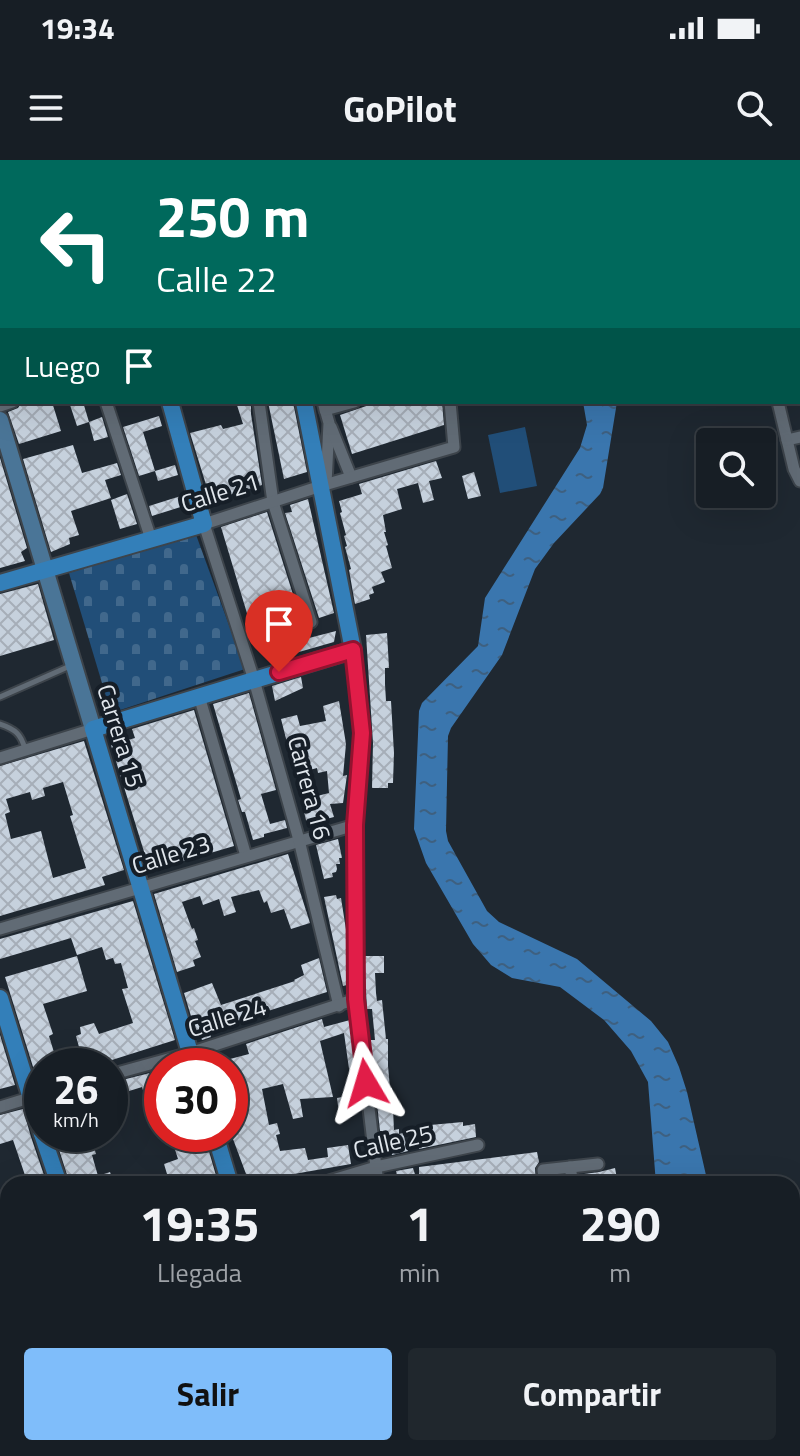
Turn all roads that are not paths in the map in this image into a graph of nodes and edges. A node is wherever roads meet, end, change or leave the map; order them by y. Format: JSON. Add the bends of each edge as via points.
{"nodes":[{"id":1,"x":107,"y":404,"type":"edge"},
{"id":2,"x":171,"y":404,"type":"edge"},
{"id":3,"x":259,"y":404,"type":"edge"},
{"id":4,"x":304,"y":404,"type":"edge"},
{"id":5,"x":450,"y":404,"type":"edge"},
{"id":6,"x":778,"y":404,"type":"edge"},
{"id":7,"x":324,"y":406,"type":"edge"},
{"id":8,"x":0,"y":420,"type":"edge"},
{"id":9,"x":329,"y":423,"type":"junction"},
{"id":10,"x":800,"y":437,"type":"edge"},
{"id":11,"x":787,"y":440,"type":"junction"},
{"id":12,"x":351,"y":477,"type":"junction"},
{"id":13,"x":800,"y":481,"type":"edge"},
{"id":14,"x":324,"y":485,"type":"junction"},
{"id":15,"x":273,"y":502,"type":"junction"},
{"id":16,"x":204,"y":524,"type":"junction"},
{"id":17,"x":151,"y":539,"type":"junction"},
{"id":18,"x":45,"y":570,"type":"junction"},
{"id":19,"x":0,"y":583,"type":"edge"},
{"id":20,"x":311,"y":622,"type":"dead end"},
{"id":21,"x":353,"y":650,"type":"junction"},
{"id":22,"x":74,"y":664,"type":"junction"},
{"id":23,"x":254,"y":680,"type":"junction"},
{"id":24,"x":199,"y":696,"type":"junction"},
{"id":25,"x":0,"y":697,"type":"edge"},
{"id":26,"x":0,"y":724,"type":"edge"},
{"id":27,"x":93,"y":729,"type":"junction"},
{"id":28,"x":25,"y":750,"type":"junction"},
{"id":29,"x":0,"y":758,"type":"edge"},
{"id":30,"x":355,"y":825,"type":"junction"},
{"id":31,"x":299,"y":840,"type":"junction"},
{"id":32,"x":246,"y":856,"type":"junction"},
{"id":33,"x":141,"y":887,"type":"junction"},
{"id":34,"x":0,"y":929,"type":"edge"},
{"id":35,"x":0,"y":998,"type":"edge"},
{"id":36,"x":356,"y":999,"type":"junction"},
{"id":37,"x":339,"y":1006,"type":"junction"},
{"id":38,"x":189,"y":1048,"type":"edge"},
{"id":39,"x":223,"y":1048,"type":"edge"},
{"id":40,"x":24,"y":1063,"type":"edge"},
{"id":41,"x":24,"y":1100,"type":"edge"},
{"id":42,"x":0,"y":1107,"type":"edge"},
{"id":43,"x":478,"y":1145,"type":"dead end"},
{"id":44,"x":48,"y":1152,"type":"edge"},
{"id":45,"x":220,"y":1152,"type":"edge"},
{"id":46,"x":598,"y":1164,"type":"dead end"},
{"id":47,"x":376,"y":1167,"type":"junction"},
{"id":48,"x":570,"y":1167,"type":"junction"},
{"id":49,"x":56,"y":1176,"type":"edge"},
{"id":50,"x":228,"y":1176,"type":"edge"},
{"id":51,"x":346,"y":1176,"type":"edge"},
{"id":52,"x":377,"y":1176,"type":"edge"},
{"id":53,"x":544,"y":1176,"type":"edge"},
{"id":54,"x":572,"y":1176,"type":"edge"}],
"edges":[{"from":1,"to":17,"type":"street"},
{"from":2,"to":16,"type":"main road","name":"Carrera 16"},
{"from":3,"to":15,"type":"street"},
{"from":4,"to":14,"type":"main road"},
{"from":5,"to":12,"type":"street","name":"Calle 21","via":[[454,447]]},
{"from":6,"to":11,"type":"street"},
{"from":7,"to":9,"type":"street"},
{"from":8,"to":18,"type":"main road","name":"Carrera 15"},
{"from":9,"to":12,"type":"street"},
{"from":9,"to":14,"type":"street"},
{"from":10,"to":11,"type":"street"},
{"from":11,"to":13,"type":"street"},
{"from":12,"to":14,"type":"street","name":"Calle 21"},
{"from":14,"to":15,"type":"street","name":"Calle 21"},
{"from":14,"to":21,"type":"main road"},
{"from":15,"to":16,"type":"street","name":"Calle 21"},
{"from":15,"to":20,"type":"street"},
{"from":16,"to":17,"type":"main road","name":"Calle 21"},
{"from":16,"to":23,"type":"street","name":"Carrera 16"},
{"from":17,"to":18,"type":"main road","name":"Calle 21"},
{"from":18,"to":19,"type":"main road","name":"Calle 21"},
{"from":18,"to":22,"type":"main road","name":"Carrera 15"},
{"from":21,"to":23,"type":"main road"},
{"from":21,"to":30,"type":"street","via":[[362,733]]},
{"from":22,"to":25,"type":"lane"},
{"from":22,"to":27,"type":"main road","name":"Carrera 15"},
{"from":23,"to":24,"type":"main road"},
{"from":23,"to":31,"type":"street","name":"Carrera 16"},
{"from":24,"to":27,"type":"main road"},
{"from":24,"to":32,"type":"street"},
{"from":26,"to":28,"type":"lane","via":[[21,736]]},
{"from":27,"to":28,"type":"street"},
{"from":27,"to":33,"type":"main road","name":"Carrera 15"},
{"from":28,"to":29,"type":"street"},
{"from":30,"to":31,"type":"street","name":"Calle 23"},
{"from":30,"to":36,"type":"street"},
{"from":31,"to":32,"type":"street","name":"Calle 23"},
{"from":31,"to":37,"type":"street","name":"Carrera 16"},
{"from":32,"to":33,"type":"street","name":"Calle 23"},
{"from":33,"to":34,"type":"street","name":"Calle 23"},
{"from":33,"to":38,"type":"main road","name":"Carrera 15"},
{"from":35,"to":40,"type":"main road"},
{"from":36,"to":37,"type":"street","name":"Calle 24"},
{"from":36,"to":47,"type":"street"},
{"from":37,"to":39,"type":"street","name":"Calle 24"},
{"from":41,"to":42,"type":"street"},
{"from":43,"to":47,"type":"street","name":"Calle 25"},
{"from":44,"to":49,"type":"main road"},
{"from":45,"to":50,"type":"main road"},
{"from":46,"to":48,"type":"street"},
{"from":47,"to":51,"type":"street","name":"Calle 25"},
{"from":47,"to":52,"type":"street"},
{"from":48,"to":53,"type":"street","via":[[543,1170]]},
{"from":48,"to":54,"type":"street"}]}
